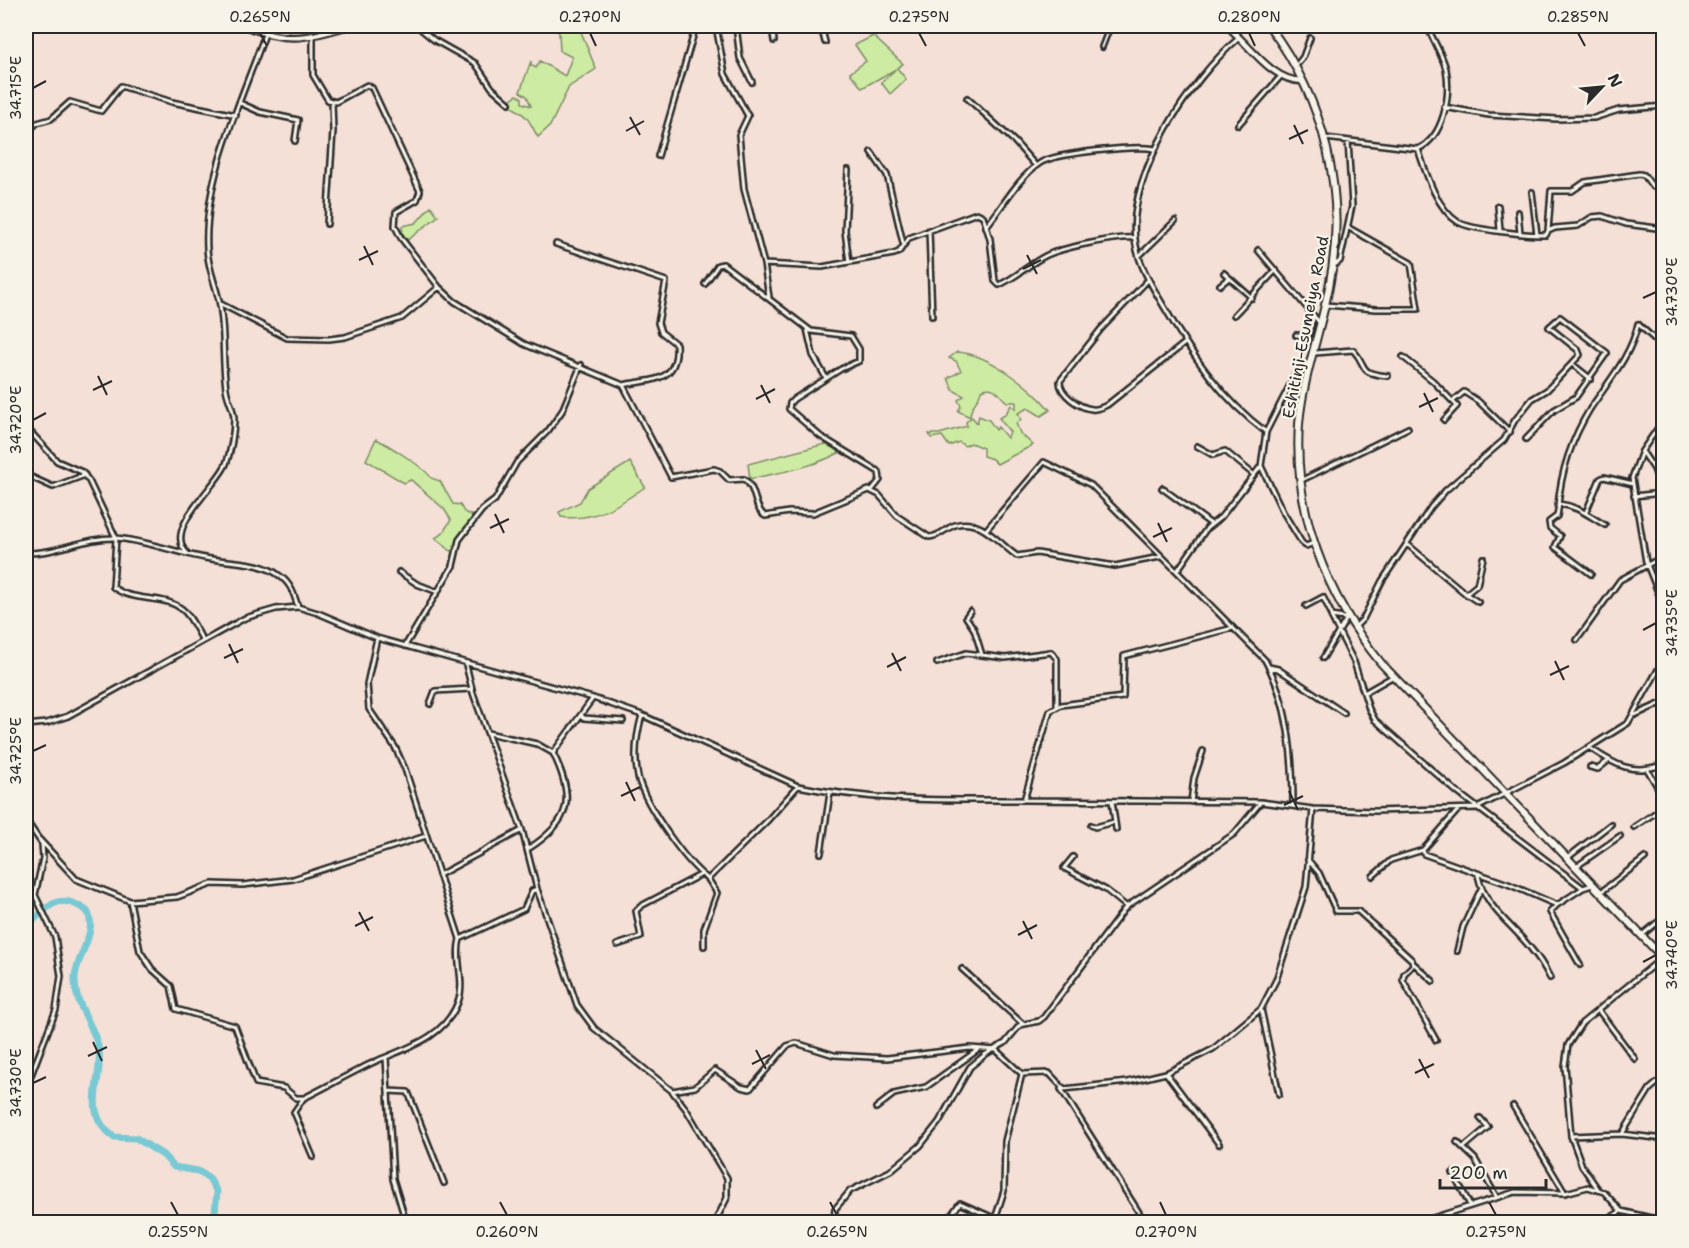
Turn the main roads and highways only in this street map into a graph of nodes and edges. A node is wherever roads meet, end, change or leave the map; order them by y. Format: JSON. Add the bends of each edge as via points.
{"nodes":[{"id":1,"x":1269,"y":26,"type":"edge"},
{"id":2,"x":1663,"y":959,"type":"edge"}],
"edges":[{"from":1,"to":2,"type":"highway","name":"Eshitinji-Esumeiya Road","via":[[1303,81],[1325,138],[1336,198],[1334,266],[1310,361],[1299,425],[1300,480],[1314,543],[1329,580],[1354,627],[1394,676]]}]}
